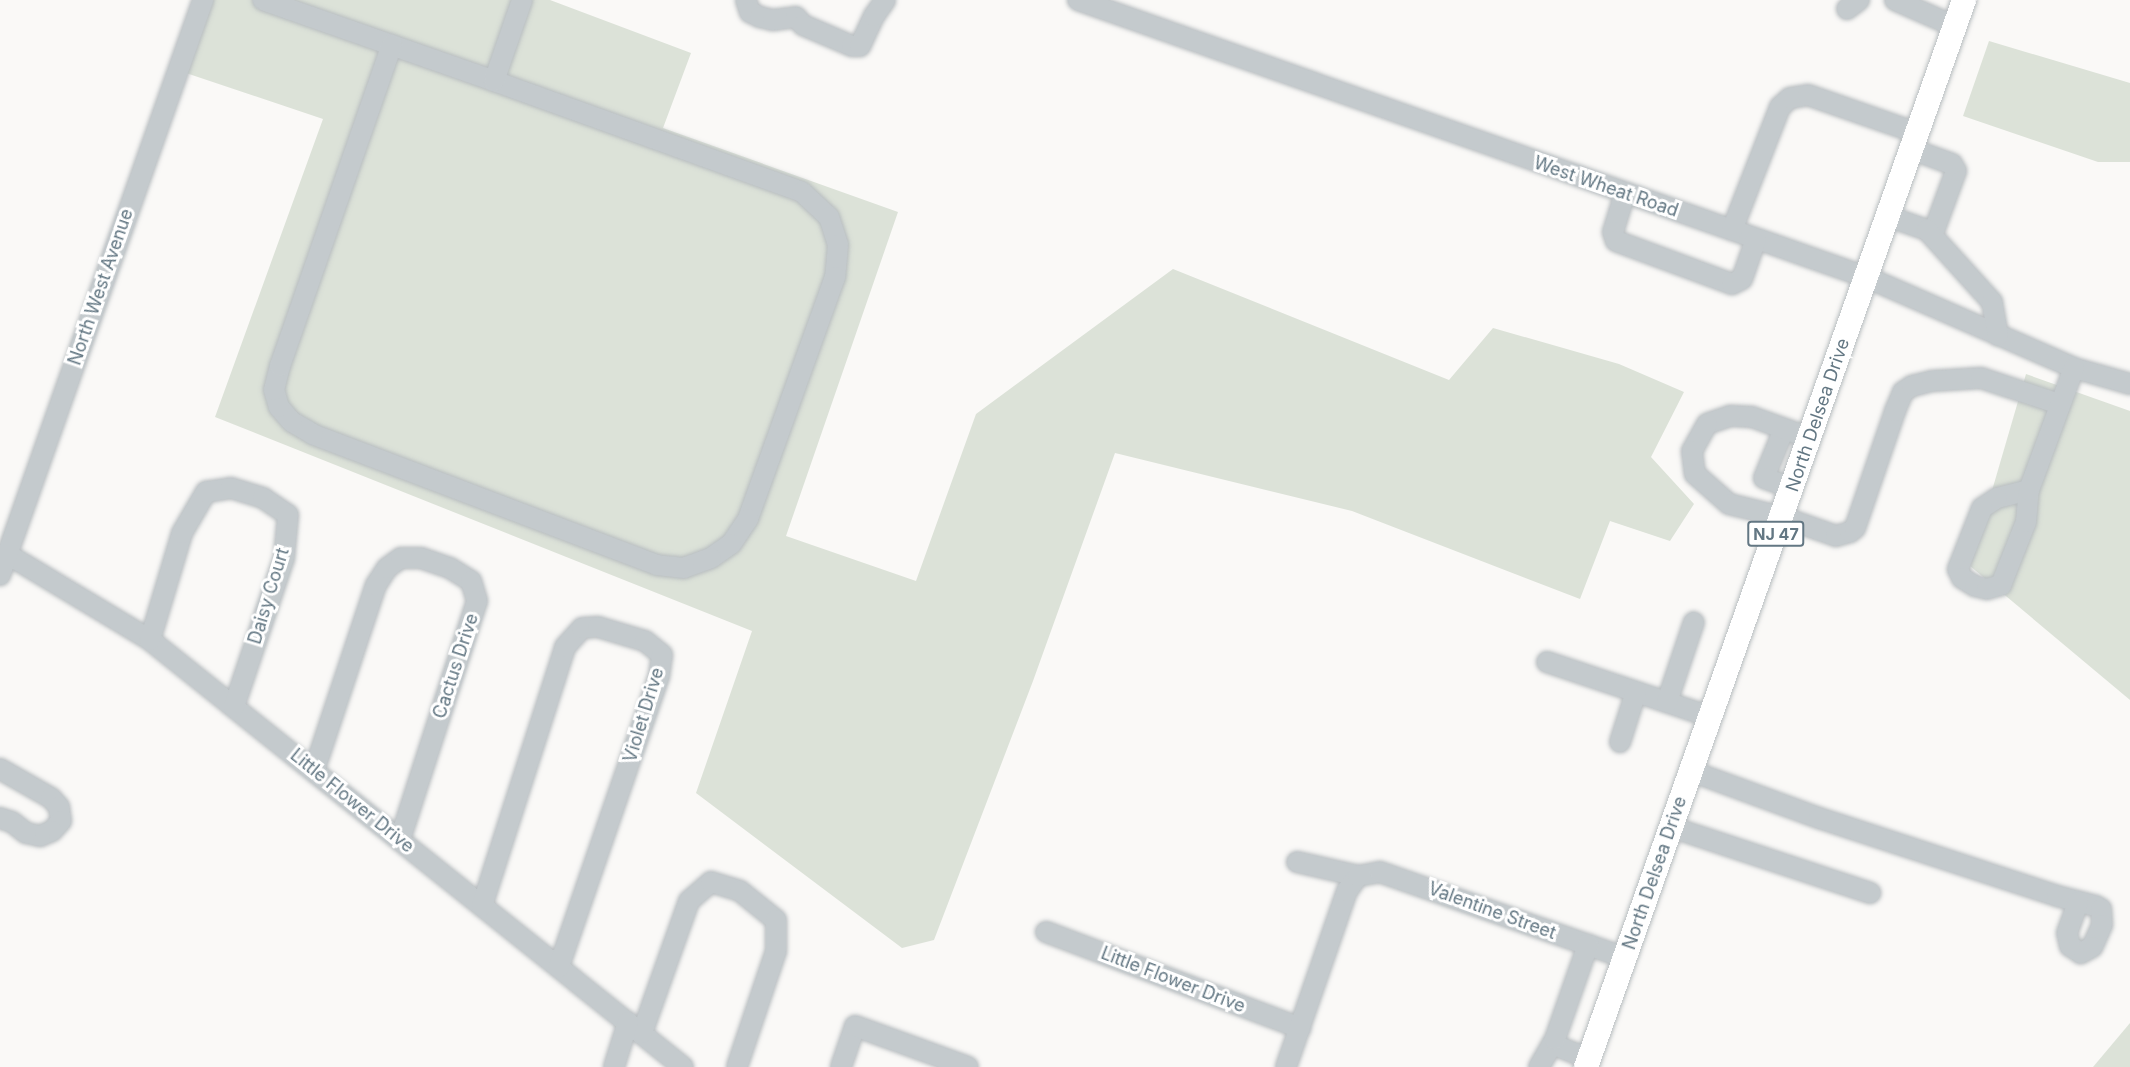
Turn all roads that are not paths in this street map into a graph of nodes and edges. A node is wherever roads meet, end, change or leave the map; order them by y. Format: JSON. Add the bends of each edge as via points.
{"nodes":[{"id":1,"x":203,"y":0,"type":"edge"},
{"id":2,"x":262,"y":0,"type":"edge"},
{"id":3,"x":522,"y":0,"type":"edge"},
{"id":4,"x":746,"y":0,"type":"edge"},
{"id":5,"x":885,"y":0,"type":"edge"},
{"id":6,"x":1078,"y":0,"type":"edge"},
{"id":7,"x":1895,"y":0,"type":"edge"},
{"id":8,"x":1964,"y":0,"type":"edge"},
{"id":9,"x":799,"y":9,"type":"edge"},
{"id":10,"x":1954,"y":26,"type":"junction"},
{"id":11,"x":392,"y":45,"type":"junction"},
{"id":12,"x":494,"y":81,"type":"junction"},
{"id":13,"x":1914,"y":141,"type":"junction"},
{"id":14,"x":1625,"y":193,"type":"junction"},
{"id":15,"x":1887,"y":216,"type":"junction"},
{"id":16,"x":1732,"y":230,"type":"junction"},
{"id":17,"x":1927,"y":230,"type":"junction"},
{"id":18,"x":1756,"y":239,"type":"junction"},
{"id":19,"x":1866,"y":277,"type":"junction"},
{"id":20,"x":1998,"y":335,"type":"junction"},
{"id":21,"x":2074,"y":368,"type":"junction"},
{"id":22,"x":2130,"y":384,"type":"edge"},
{"id":23,"x":2060,"y":404,"type":"junction"},
{"id":24,"x":1784,"y":429,"type":"junction"},
{"id":25,"x":1810,"y":438,"type":"junction"},
{"id":26,"x":1792,"y":488,"type":"junction"},
{"id":27,"x":2029,"y":490,"type":"junction"},
{"id":28,"x":1782,"y":517,"type":"junction"},
{"id":29,"x":7,"y":554,"type":"junction"},
{"id":30,"x":0,"y":575,"type":"edge"},
{"id":31,"x":1694,"y":622,"type":"dead end"},
{"id":32,"x":150,"y":640,"type":"junction"},
{"id":33,"x":1547,"y":663,"type":"dead end"},
{"id":34,"x":1636,"y":692,"type":"junction"},
{"id":35,"x":1667,"y":702,"type":"junction"},
{"id":36,"x":234,"y":707,"type":"junction"},
{"id":37,"x":1711,"y":717,"type":"junction"},
{"id":38,"x":1620,"y":742,"type":"dead end"},
{"id":39,"x":0,"y":769,"type":"edge"},
{"id":40,"x":314,"y":771,"type":"junction"},
{"id":41,"x":1690,"y":771,"type":"junction"},
{"id":42,"x":0,"y":818,"type":"edge"},
{"id":43,"x":1671,"y":827,"type":"junction"},
{"id":44,"x":400,"y":840,"type":"junction"},
{"id":45,"x":1297,"y":862,"type":"dead end"},
{"id":46,"x":1358,"y":876,"type":"junction"},
{"id":47,"x":1870,"y":893,"type":"dead end"},
{"id":48,"x":2078,"y":902,"type":"dead end"},
{"id":49,"x":482,"y":906,"type":"junction"},
{"id":50,"x":1046,"y":932,"type":"dead end"},
{"id":51,"x":1588,"y":945,"type":"junction"},
{"id":52,"x":1625,"y":958,"type":"junction"},
{"id":53,"x":559,"y":967,"type":"junction"},
{"id":54,"x":635,"y":1028,"type":"junction"},
{"id":55,"x":1300,"y":1028,"type":"junction"},
{"id":56,"x":1552,"y":1044,"type":"junction"},
{"id":57,"x":1587,"y":1063,"type":"edge"},
{"id":58,"x":614,"y":1067,"type":"edge"},
{"id":59,"x":683,"y":1067,"type":"edge"},
{"id":60,"x":736,"y":1067,"type":"edge"},
{"id":61,"x":840,"y":1067,"type":"edge"},
{"id":62,"x":968,"y":1067,"type":"edge"},
{"id":63,"x":1286,"y":1067,"type":"edge"},
{"id":64,"x":1539,"y":1067,"type":"edge"}],
"edges":[{"from":1,"to":29,"type":"street","name":"North West Avenue"},
{"from":2,"to":11,"type":"street"},
{"from":3,"to":12,"type":"street"},
{"from":4,"to":9,"type":"street","via":[[750,12],[773,20]]},
{"from":5,"to":9,"type":"street","via":[[861,46],[852,46],[803,25]]},
{"from":6,"to":14,"type":"street","name":"West Wheat Road"},
{"from":7,"to":10,"type":"street"},
{"from":8,"to":10,"type":"main road","name":"North Delsea Drive","number":"NJ 47"},
{"from":10,"to":13,"type":"main road","name":"North Delsea Drive","number":"NJ 47"},
{"from":11,"to":12,"type":"street"},
{"from":11,"to":12,"type":"street","via":[[280,366],[274,390],[279,407],[292,422],[313,434],[657,565],[684,568],[711,558],[731,544],[748,519],[835,277],[838,245],[830,217],[802,192]]},
{"from":13,"to":15,"type":"main road","name":"North Delsea Drive","number":"NJ 47"},
{"from":13,"to":16,"type":"street","via":[[1808,95],[1790,98],[1780,107]]},
{"from":13,"to":17,"type":"street","via":[[1952,164],[1956,171],[1935,228]]},
{"from":14,"to":16,"type":"street","name":"West Wheat Road"},
{"from":14,"to":18,"type":"street","via":[[1613,232],[1616,241],[1732,284],[1742,279]]},
{"from":15,"to":17,"type":"street"},
{"from":15,"to":19,"type":"main road","name":"North Delsea Drive","number":"NJ 47"},
{"from":16,"to":18,"type":"street","name":"West Wheat Road"},
{"from":17,"to":20,"type":"street","via":[[1992,302]]},
{"from":18,"to":19,"type":"street","name":"West Wheat Road"},
{"from":19,"to":20,"type":"street","name":"West Wheat Road"},
{"from":19,"to":25,"type":"main road","name":"North Delsea Drive","number":"NJ 47"},
{"from":20,"to":21,"type":"street","name":"West Wheat Road"},
{"from":21,"to":22,"type":"street","name":"West Wheat Road"},
{"from":21,"to":23,"type":"street"},
{"from":23,"to":27,"type":"street"},
{"from":23,"to":28,"type":"street","via":[[1981,378],[1912,386],[1903,392],[1895,411],[1856,528],[1836,536]]},
{"from":24,"to":25,"type":"street"},
{"from":24,"to":26,"type":"street","via":[[1764,478]]},
{"from":24,"to":28,"type":"street","via":[[1752,417],[1730,416],[1707,424],[1692,451],[1695,474],[1729,504]]},
{"from":25,"to":26,"type":"main road","name":"North Delsea Drive","number":"NJ 47"},
{"from":26,"to":28,"type":"main road","name":"North Delsea Drive","number":"NJ 47"},
{"from":27,"to":27,"type":"street","via":[[2026,522],[2001,585],[1987,589],[1962,578],[1958,569],[1982,508],[1997,498]]},
{"from":28,"to":37,"type":"main road","name":"North Delsea Drive","number":"NJ 47"},
{"from":29,"to":30,"type":"street","name":"North West Avenue"},
{"from":29,"to":32,"type":"street","name":"Little Flower Drive"},
{"from":31,"to":35,"type":"street"},
{"from":32,"to":36,"type":"street","name":"Little Flower Drive"},
{"from":32,"to":36,"type":"street","name":"Daisy Court","via":[[182,533],[206,492],[231,488],[263,498],[288,515],[284,558]]},
{"from":33,"to":34,"type":"street"},
{"from":34,"to":35,"type":"street"},
{"from":34,"to":38,"type":"street"},
{"from":35,"to":37,"type":"street"},
{"from":36,"to":40,"type":"street","name":"Little Flower Drive"},
{"from":37,"to":41,"type":"main road","name":"North Delsea Drive","number":"NJ 47"},
{"from":39,"to":42,"type":"street","via":[[51,798],[61,821],[40,836],[26,833]]},
{"from":40,"to":44,"type":"street","name":"Little Flower Drive"},
{"from":40,"to":44,"type":"street","name":"Cactus Drive","via":[[376,585],[387,568],[401,558],[421,558],[450,568],[471,581],[477,601]]},
{"from":41,"to":43,"type":"main road","name":"North Delsea Drive","number":"NJ 47"},
{"from":41,"to":48,"type":"street","via":[[1819,818]]},
{"from":43,"to":47,"type":"street"},
{"from":43,"to":52,"type":"main road","name":"North Delsea Drive","number":"NJ 47"},
{"from":44,"to":49,"type":"street","name":"Little Flower Drive"},
{"from":45,"to":46,"type":"street","name":"Valentine Street"},
{"from":46,"to":51,"type":"street","name":"Valentine Street","via":[[1380,872]]},
{"from":46,"to":55,"type":"street","via":[[1347,891]]},
{"from":49,"to":53,"type":"street","name":"Little Flower Drive"},
{"from":49,"to":53,"type":"street","name":"Violet Drive","via":[[565,647],[582,628],[598,627],[645,641],[662,655],[658,676]]},
{"from":50,"to":55,"type":"street","name":"Little Flower Drive"},
{"from":51,"to":52,"type":"street","name":"Valentine Street"},
{"from":51,"to":56,"type":"street"},
{"from":52,"to":57,"type":"main road","name":"North Delsea Drive","number":"NJ 47"},
{"from":53,"to":54,"type":"street","name":"Little Flower Drive"},
{"from":54,"to":58,"type":"street"},
{"from":54,"to":59,"type":"street","name":"Little Flower Drive"},
{"from":54,"to":60,"type":"street","via":[[689,901],[711,882],[740,891],[776,920],[776,951]]},
{"from":55,"to":63,"type":"street"},
{"from":56,"to":57,"type":"street"},
{"from":56,"to":64,"type":"street"},
{"from":61,"to":62,"type":"street","via":[[855,1026]]}]}
